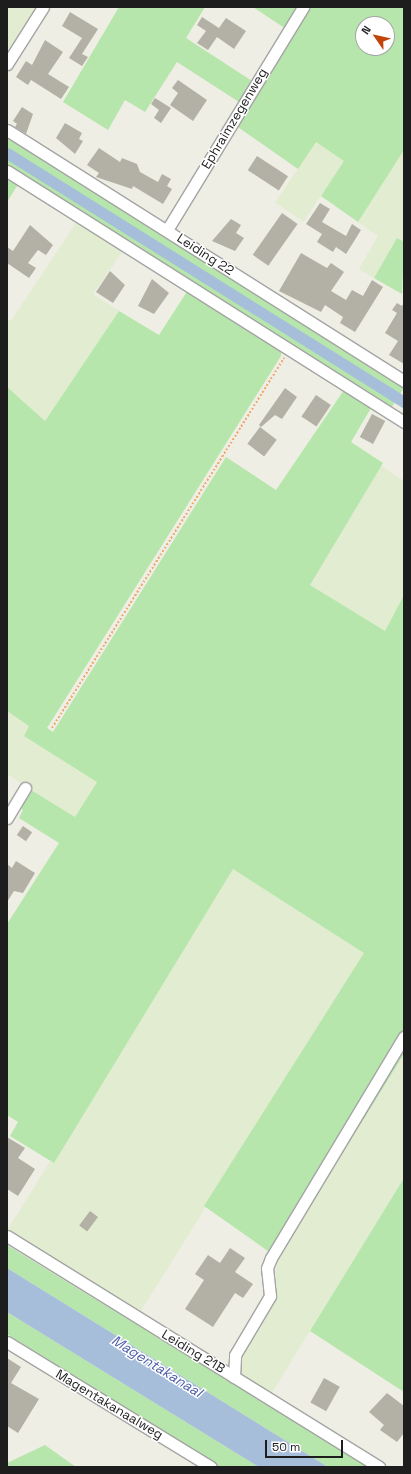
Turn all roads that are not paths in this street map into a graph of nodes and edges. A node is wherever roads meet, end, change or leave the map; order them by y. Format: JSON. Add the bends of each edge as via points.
{"nodes":[{"id":1,"x":43,"y":7,"type":"edge"},
{"id":2,"x":303,"y":7,"type":"edge"},
{"id":3,"x":7,"y":64,"type":"edge"},
{"id":4,"x":7,"y":130,"type":"edge"},
{"id":5,"x":7,"y":171,"type":"edge"},
{"id":6,"x":166,"y":230,"type":"junction"},
{"id":7,"x":404,"y":381,"type":"edge"},
{"id":8,"x":404,"y":422,"type":"edge"},
{"id":9,"x":26,"y":788,"type":"dead end"},
{"id":10,"x":7,"y":818,"type":"edge"},
{"id":11,"x":404,"y":1036,"type":"edge"},
{"id":12,"x":7,"y":1236,"type":"edge"},
{"id":13,"x":8,"y":1345,"type":"edge"},
{"id":14,"x":234,"y":1377,"type":"junction"},
{"id":15,"x":211,"y":1467,"type":"edge"},
{"id":16,"x":379,"y":1467,"type":"edge"}],
"edges":[{"from":1,"to":3,"type":"street"},
{"from":2,"to":6,"type":"street","name":"Ephraimzegenweg"},
{"from":4,"to":6,"type":"street","name":"Leiding 22"},
{"from":5,"to":8,"type":"street"},
{"from":6,"to":7,"type":"street","name":"Leiding 22"},
{"from":9,"to":10,"type":"street"},
{"from":11,"to":14,"type":"street","via":[[271,1258],[267,1268],[270,1296],[235,1355]]},
{"from":12,"to":14,"type":"street","name":"Leiding 21B"},
{"from":13,"to":15,"type":"street","name":"Magentakanaalweg"},
{"from":14,"to":16,"type":"street","name":"Leiding 21B"}]}
